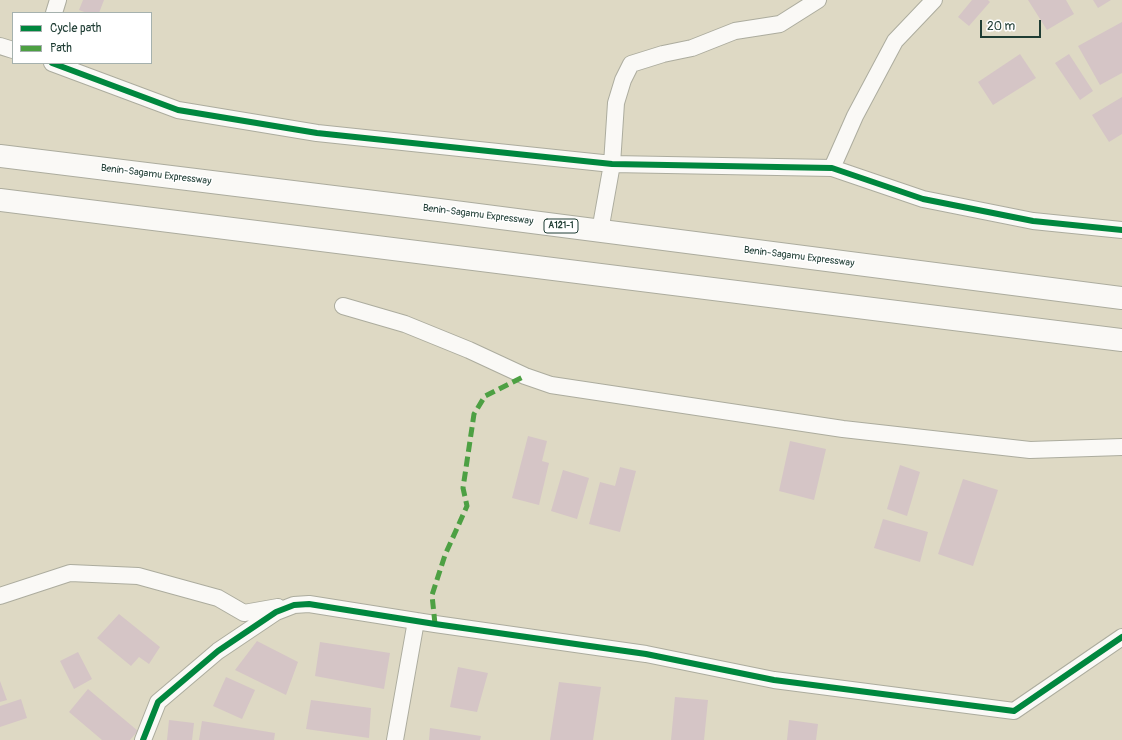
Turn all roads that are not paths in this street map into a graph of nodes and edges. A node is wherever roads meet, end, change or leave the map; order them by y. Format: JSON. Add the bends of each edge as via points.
{"nodes":[{"id":1,"x":53,"y":0,"type":"edge"},
{"id":2,"x":58,"y":0,"type":"edge"},
{"id":3,"x":818,"y":0,"type":"edge"},
{"id":4,"x":934,"y":0,"type":"edge"},
{"id":5,"x":50,"y":12,"type":"edge"},
{"id":6,"x":54,"y":12,"type":"edge"},
{"id":7,"x":0,"y":46,"type":"edge"},
{"id":8,"x":12,"y":50,"type":"edge"},
{"id":9,"x":55,"y":64,"type":"edge"},
{"id":10,"x":0,"y":156,"type":"edge"},
{"id":11,"x":612,"y":164,"type":"junction"},
{"id":12,"x":832,"y":168,"type":"junction"},
{"id":13,"x":0,"y":200,"type":"edge"},
{"id":14,"x":1122,"y":230,"type":"edge"},
{"id":15,"x":600,"y":231,"type":"junction"},
{"id":16,"x":1122,"y":298,"type":"edge"},
{"id":17,"x":343,"y":306,"type":"dead end"},
{"id":18,"x":1122,"y":340,"type":"edge"},
{"id":19,"x":1122,"y":447,"type":"edge"},
{"id":20,"x":0,"y":596,"type":"edge"},
{"id":21,"x":294,"y":605,"type":"junction"},
{"id":22,"x":416,"y":621,"type":"junction"},
{"id":23,"x":1122,"y":637,"type":"edge"},
{"id":24,"x":143,"y":740,"type":"edge"},
{"id":25,"x":395,"y":740,"type":"edge"}],
"edges":[{"from":1,"to":5,"type":"street"},
{"from":2,"to":6,"type":"street"},
{"from":3,"to":11,"type":"street","via":[[780,24],[735,31],[692,48],[631,64],[616,103]]},
{"from":4,"to":12,"type":"street","via":[[895,41],[855,116]]},
{"from":7,"to":8,"type":"street"},
{"from":9,"to":11,"type":"street","via":[[178,110],[317,133]]},
{"from":10,"to":15,"type":"highway","name":"Benin-Sagamu Expressway","number":"A121-1"},
{"from":11,"to":12,"type":"street"},
{"from":11,"to":15,"type":"street"},
{"from":12,"to":14,"type":"street","via":[[923,199],[1033,221]]},
{"from":13,"to":18,"type":"highway"},
{"from":15,"to":16,"type":"highway","name":"Benin-Sagamu Expressway","number":"A121-1"},
{"from":17,"to":19,"type":"street","via":[[405,324],[551,385],[843,429],[1022,449]]},
{"from":20,"to":21,"type":"street","via":[[70,573],[138,576],[218,598],[244,614]]},
{"from":21,"to":22,"type":"street","via":[[309,604]]},
{"from":21,"to":24,"type":"street","via":[[276,612],[218,651],[158,702]]},
{"from":22,"to":23,"type":"street","via":[[646,654],[774,680],[1014,711]]},
{"from":22,"to":25,"type":"street"}]}
